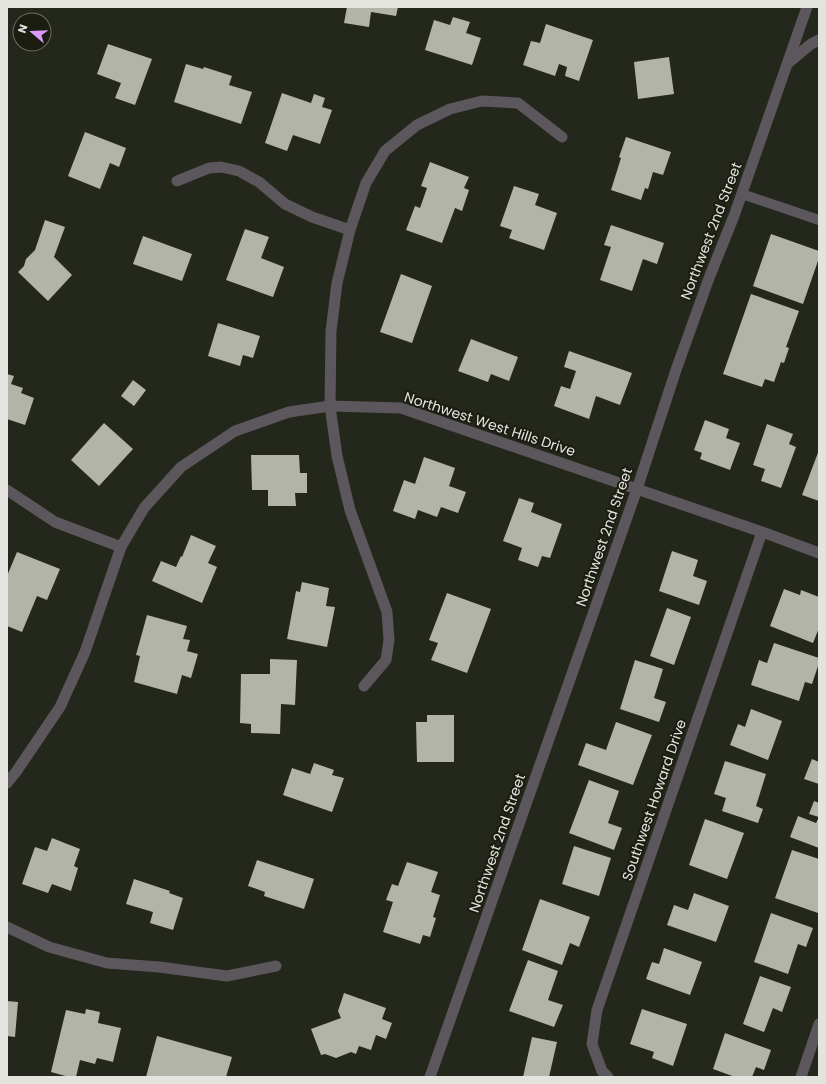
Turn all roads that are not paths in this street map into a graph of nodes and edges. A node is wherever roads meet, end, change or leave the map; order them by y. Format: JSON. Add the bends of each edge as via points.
{"nodes":[{"id":1,"x":807,"y":7,"type":"edge"},
{"id":2,"x":819,"y":40,"type":"edge"},
{"id":3,"x":787,"y":64,"type":"junction"},
{"id":4,"x":562,"y":137,"type":"dead end"},
{"id":5,"x":177,"y":181,"type":"dead end"},
{"id":6,"x":742,"y":194,"type":"junction"},
{"id":7,"x":819,"y":220,"type":"edge"},
{"id":8,"x":350,"y":230,"type":"junction"},
{"id":9,"x":330,"y":406,"type":"junction"},
{"id":10,"x":638,"y":489,"type":"junction"},
{"id":11,"x":7,"y":490,"type":"edge"},
{"id":12,"x":762,"y":532,"type":"junction"},
{"id":13,"x":120,"y":547,"type":"junction"},
{"id":14,"x":819,"y":553,"type":"edge"},
{"id":15,"x":364,"y":686,"type":"dead end"},
{"id":16,"x":7,"y":782,"type":"edge"},
{"id":17,"x":7,"y":927,"type":"edge"},
{"id":18,"x":276,"y":966,"type":"dead end"},
{"id":19,"x":819,"y":1024,"type":"edge"},
{"id":20,"x":430,"y":1077,"type":"edge"},
{"id":21,"x":608,"y":1077,"type":"edge"},
{"id":22,"x":801,"y":1077,"type":"edge"}],
"edges":[{"from":1,"to":3,"type":"street","name":"Northwest 2nd Street"},
{"from":2,"to":3,"type":"street"},
{"from":3,"to":6,"type":"street","name":"Northwest 2nd Street"},
{"from":4,"to":8,"type":"street","via":[[518,103],[482,101],[450,109],[417,125],[385,151],[366,183]]},
{"from":5,"to":8,"type":"street","via":[[209,168],[221,167],[239,171],[259,182],[285,204],[312,217]]},
{"from":6,"to":7,"type":"lane"},
{"from":6,"to":10,"type":"street","name":"Northwest 2nd Street","via":[[708,278]]},
{"from":8,"to":9,"type":"street","via":[[337,283],[330,331]]},
{"from":9,"to":10,"type":"street","name":"Northwest West Hills Drive","via":[[401,408]]},
{"from":9,"to":13,"type":"street","name":"Northwest West Hills Drive","via":[[289,412],[235,431],[181,467],[144,508]]},
{"from":9,"to":15,"type":"street","via":[[337,456],[350,510],[387,612],[389,640],[386,660]]},
{"from":10,"to":12,"type":"street","name":"Northwest West Hills Drive"},
{"from":10,"to":20,"type":"street","name":"Northwest 2nd Street"},
{"from":11,"to":13,"type":"street","via":[[55,522]]},
{"from":12,"to":14,"type":"street","name":"Northwest West Hills Drive"},
{"from":12,"to":21,"type":"street","name":"Southwest Howard Drive","via":[[597,1010],[592,1044],[602,1071]]},
{"from":13,"to":16,"type":"street","name":"Northwest West Hills Drive","via":[[86,652],[60,707]]},
{"from":17,"to":18,"type":"street","via":[[49,947],[106,963],[227,976]]},
{"from":19,"to":22,"type":"street"}]}
